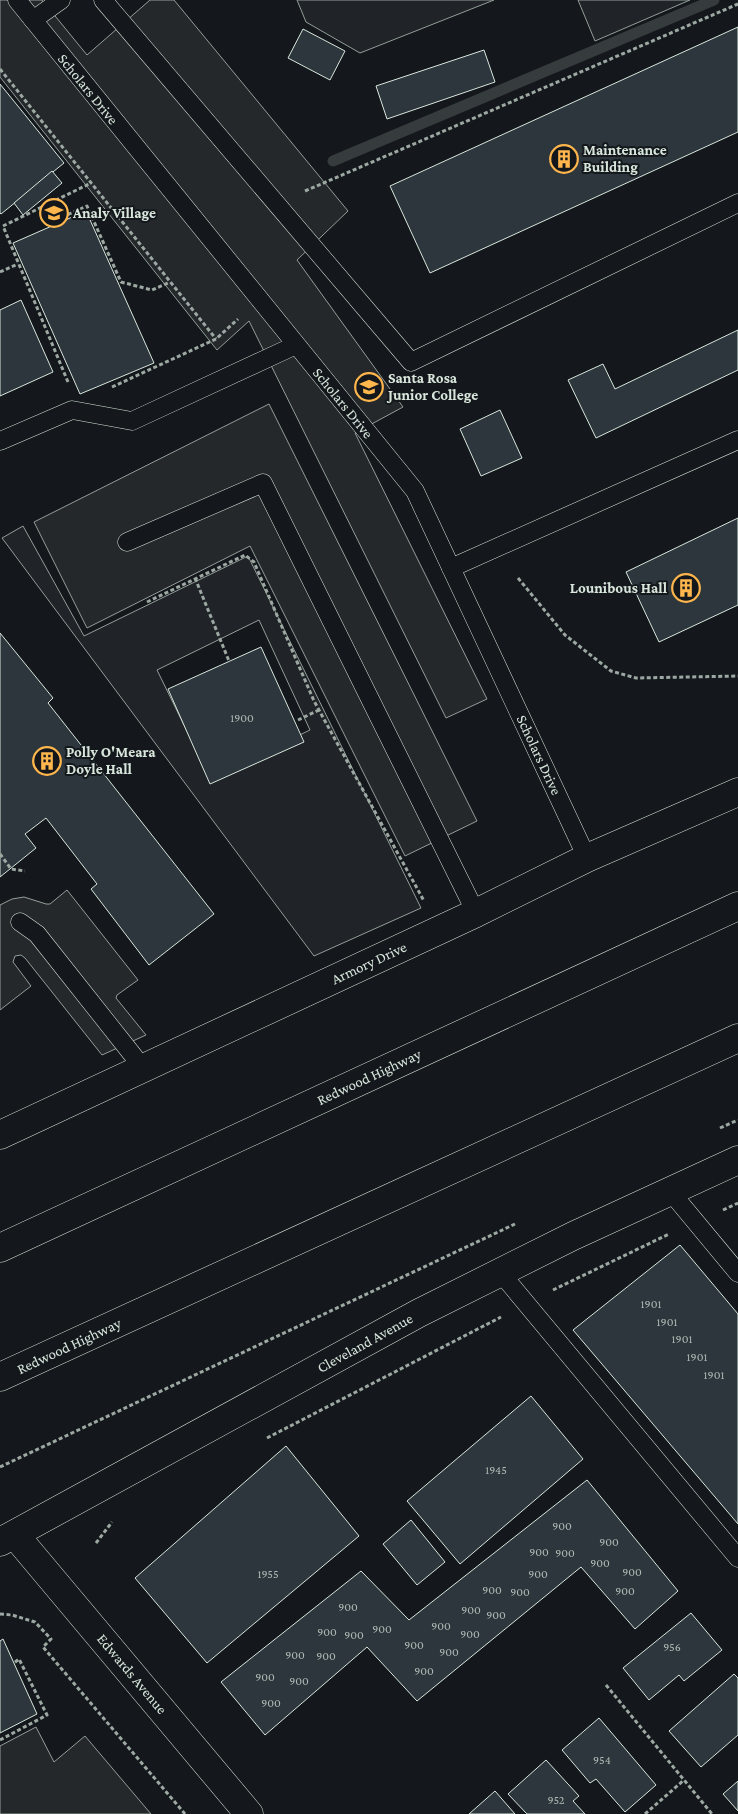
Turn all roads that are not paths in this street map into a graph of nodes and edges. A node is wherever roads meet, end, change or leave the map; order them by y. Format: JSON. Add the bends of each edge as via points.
{"nodes":[{"id":1,"x":16,"y":0,"type":"edge"},
{"id":2,"x":61,"y":0,"type":"edge"},
{"id":3,"x":103,"y":0,"type":"edge"},
{"id":4,"x":33,"y":20,"type":"junction"},
{"id":5,"x":738,"y":203,"type":"edge"},
{"id":6,"x":296,"y":345,"type":"junction"},
{"id":7,"x":738,"y":440,"type":"edge"},
{"id":8,"x":0,"y":441,"type":"edge"},
{"id":9,"x":127,"y":542,"type":"dead end"},
{"id":10,"x":451,"y":568,"type":"junction"},
{"id":11,"x":738,"y":792,"type":"edge"},
{"id":12,"x":587,"y":858,"type":"junction"},
{"id":13,"x":738,"y":906,"type":"edge"},
{"id":14,"x":476,"y":913,"type":"junction"},
{"id":15,"x":20,"y":922,"type":"dead end"},
{"id":16,"x":738,"y":1038,"type":"edge"},
{"id":17,"x":143,"y":1068,"type":"junction"},
{"id":18,"x":0,"y":1134,"type":"edge"},
{"id":19,"x":738,"y":1160,"type":"edge"},
{"id":20,"x":670,"y":1191,"type":"junction"},
{"id":21,"x":0,"y":1248,"type":"edge"},
{"id":22,"x":500,"y":1272,"type":"junction"},
{"id":23,"x":738,"y":1273,"type":"edge"},
{"id":24,"x":0,"y":1377,"type":"edge"},
{"id":25,"x":7,"y":1539,"type":"edge"},
{"id":26,"x":738,"y":1558,"type":"edge"},
{"id":27,"x":249,"y":1814,"type":"edge"}],
"edges":[{"from":1,"to":4,"type":"lane","name":"Scholars Drive"},
{"from":2,"to":4,"type":"lane"},
{"from":3,"to":5,"type":"lane","via":[[411,362]]},
{"from":4,"to":6,"type":"lane","name":"Scholars Drive"},
{"from":6,"to":8,"type":"lane","via":[[132,421],[72,410]]},
{"from":6,"to":10,"type":"lane","name":"Scholars Drive","via":[[415,491]]},
{"from":7,"to":10,"type":"lane"},
{"from":9,"to":14,"type":"lane","via":[[263,483]]},
{"from":10,"to":12,"type":"lane","name":"Scholars Drive"},
{"from":11,"to":12,"type":"main road","name":"Armory Drive"},
{"from":12,"to":14,"type":"main road","name":"Armory Drive"},
{"from":13,"to":21,"type":"main road","name":"Redwood Highway"},
{"from":14,"to":17,"type":"main road","name":"Armory Drive"},
{"from":15,"to":17,"type":"lane","via":[[37,934]]},
{"from":16,"to":24,"type":"main road","name":"Redwood Highway"},
{"from":17,"to":18,"type":"main road","name":"Armory Drive"},
{"from":19,"to":20,"type":"main road","name":"Cleveland Avenue"},
{"from":20,"to":22,"type":"main road","name":"Cleveland Avenue"},
{"from":20,"to":23,"type":"lane"},
{"from":22,"to":25,"type":"main road","name":"Cleveland Avenue"},
{"from":22,"to":26,"type":"lane"},
{"from":25,"to":27,"type":"main road","name":"Edwards Avenue"}]}
